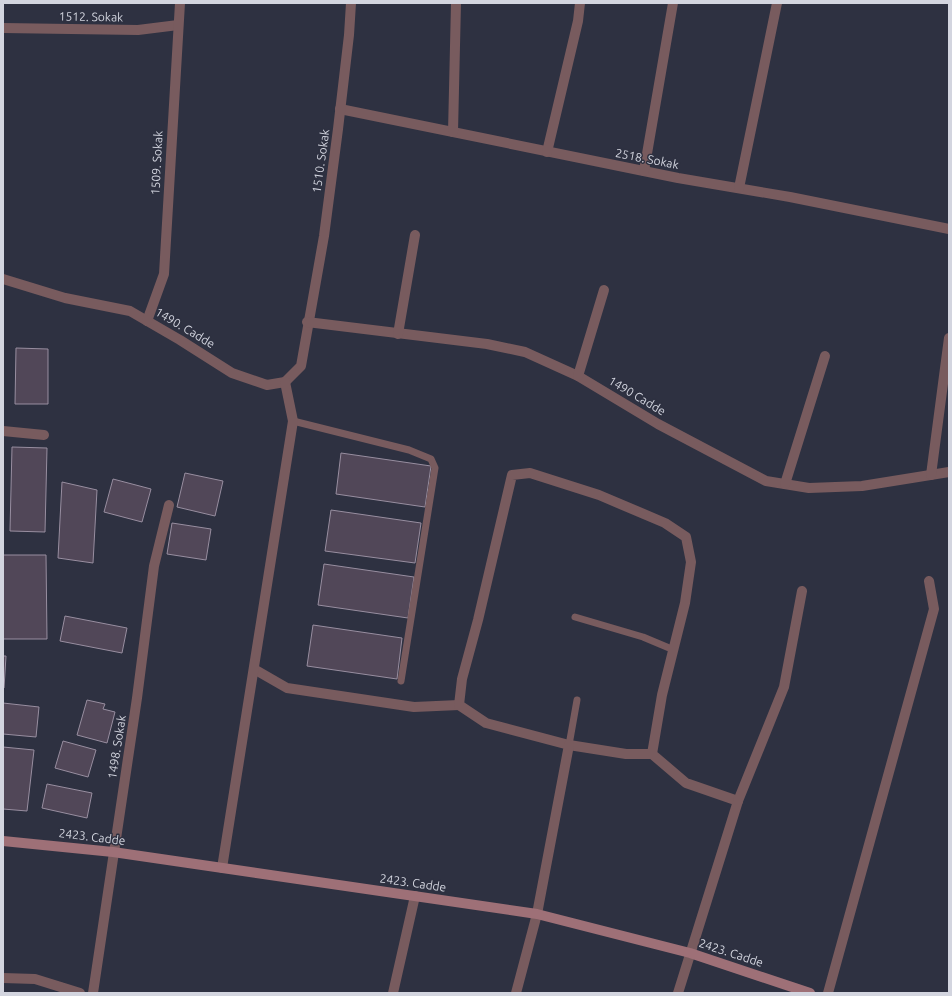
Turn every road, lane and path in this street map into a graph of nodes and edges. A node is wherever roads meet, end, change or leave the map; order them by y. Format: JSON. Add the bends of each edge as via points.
{"nodes":[{"id":1,"x":180,"y":3,"type":"edge"},
{"id":2,"x":351,"y":3,"type":"edge"},
{"id":3,"x":456,"y":3,"type":"edge"},
{"id":4,"x":580,"y":3,"type":"edge"},
{"id":5,"x":673,"y":3,"type":"edge"},
{"id":6,"x":777,"y":3,"type":"edge"},
{"id":7,"x":178,"y":25,"type":"junction"},
{"id":8,"x":3,"y":28,"type":"edge"},
{"id":9,"x":340,"y":109,"type":"junction"},
{"id":10,"x":453,"y":132,"type":"junction"},
{"id":11,"x":547,"y":152,"type":"junction"},
{"id":12,"x":644,"y":171,"type":"junction"},
{"id":13,"x":739,"y":188,"type":"junction"},
{"id":14,"x":949,"y":229,"type":"edge"},
{"id":15,"x":415,"y":235,"type":"dead end"},
{"id":16,"x":3,"y":279,"type":"edge"},
{"id":17,"x":604,"y":290,"type":"dead end"},
{"id":18,"x":147,"y":321,"type":"junction"},
{"id":19,"x":307,"y":322,"type":"junction"},
{"id":20,"x":398,"y":334,"type":"junction"},
{"id":21,"x":949,"y":338,"type":"edge"},
{"id":22,"x":825,"y":356,"type":"dead end"},
{"id":23,"x":578,"y":376,"type":"junction"},
{"id":24,"x":285,"y":382,"type":"junction"},
{"id":25,"x":293,"y":421,"type":"junction"},
{"id":26,"x":3,"y":431,"type":"edge"},
{"id":27,"x":44,"y":435,"type":"dead end"},
{"id":28,"x":949,"y":472,"type":"edge"},
{"id":29,"x":931,"y":475,"type":"junction"},
{"id":30,"x":785,"y":484,"type":"junction"},
{"id":31,"x":169,"y":505,"type":"dead end"},
{"id":32,"x":929,"y":581,"type":"dead end"},
{"id":33,"x":802,"y":591,"type":"dead end"},
{"id":34,"x":575,"y":617,"type":"dead end"},
{"id":35,"x":674,"y":650,"type":"junction"},
{"id":36,"x":254,"y":669,"type":"junction"},
{"id":37,"x":401,"y":681,"type":"dead end"},
{"id":38,"x":577,"y":700,"type":"dead end"},
{"id":39,"x":459,"y":705,"type":"junction"},
{"id":40,"x":569,"y":745,"type":"junction"},
{"id":41,"x":652,"y":754,"type":"junction"},
{"id":42,"x":738,"y":801,"type":"junction"},
{"id":43,"x":3,"y":840,"type":"edge"},
{"id":44,"x":113,"y":852,"type":"junction"},
{"id":45,"x":222,"y":868,"type":"junction"},
{"id":46,"x":414,"y":896,"type":"junction"},
{"id":47,"x":537,"y":914,"type":"junction"},
{"id":48,"x":690,"y":953,"type":"junction"},
{"id":49,"x":3,"y":978,"type":"edge"},
{"id":50,"x":80,"y":993,"type":"edge"},
{"id":51,"x":93,"y":993,"type":"edge"},
{"id":52,"x":392,"y":993,"type":"edge"},
{"id":53,"x":516,"y":993,"type":"edge"},
{"id":54,"x":678,"y":993,"type":"edge"},
{"id":55,"x":810,"y":993,"type":"edge"},
{"id":56,"x":828,"y":993,"type":"edge"}],
"edges":[{"from":1,"to":7,"type":"street","name":"1509. Sokak"},
{"from":2,"to":9,"type":"street","name":"1510. Sokak"},
{"from":3,"to":10,"type":"street"},
{"from":4,"to":11,"type":"street"},
{"from":5,"to":12,"type":"street"},
{"from":6,"to":13,"type":"street"},
{"from":7,"to":8,"type":"street","name":"1512. Sokak","via":[[138,30]]},
{"from":7,"to":18,"type":"street","name":"1509. Sokak","via":[[164,274]]},
{"from":9,"to":10,"type":"street","name":"2518. Sokak"},
{"from":9,"to":19,"type":"street","name":"1510. Sokak","via":[[324,236]]},
{"from":10,"to":11,"type":"street","name":"2518. Sokak"},
{"from":11,"to":12,"type":"street","name":"2518. Sokak"},
{"from":12,"to":13,"type":"street","name":"2518. Sokak"},
{"from":13,"to":14,"type":"street","name":"2518. Sokak"},
{"from":15,"to":20,"type":"street"},
{"from":16,"to":18,"type":"street","name":"1490. Cadde","via":[[65,298],[130,311]]},
{"from":17,"to":23,"type":"street"},
{"from":18,"to":24,"type":"street","name":"1490. Cadde","via":[[232,374],[267,385]]},
{"from":19,"to":20,"type":"street","name":"1490 Cadde","via":[[340,324]]},
{"from":19,"to":24,"type":"street","via":[[301,366]]},
{"from":20,"to":23,"type":"street","name":"1490 Cadde","via":[[487,344],[525,352]]},
{"from":21,"to":29,"type":"street"},
{"from":22,"to":30,"type":"street"},
{"from":23,"to":30,"type":"street","name":"1490 Cadde","via":[[658,424],[766,481]]},
{"from":24,"to":25,"type":"street"},
{"from":25,"to":36,"type":"street"},
{"from":25,"to":37,"type":"lane","via":[[409,450],[431,459],[435,468]]},
{"from":26,"to":27,"type":"street"},
{"from":28,"to":29,"type":"street","name":"1490 Cadde"},
{"from":29,"to":30,"type":"street","name":"1490 Cadde","via":[[862,486],[809,488]]},
{"from":31,"to":44,"type":"street","name":"1498. Sokak","via":[[154,566],[138,698]]},
{"from":32,"to":56,"type":"street","via":[[934,609]]},
{"from":33,"to":42,"type":"street","via":[[784,687]]},
{"from":34,"to":35,"type":"lane","via":[[643,637]]},
{"from":35,"to":39,"type":"street","via":[[691,562],[686,537],[666,523],[599,495],[530,473],[512,475],[462,679]]},
{"from":35,"to":41,"type":"street","via":[[662,695]]},
{"from":36,"to":39,"type":"street","via":[[288,688],[414,707]]},
{"from":36,"to":45,"type":"street"},
{"from":38,"to":40,"type":"lane"},
{"from":39,"to":40,"type":"street","via":[[486,723]]},
{"from":40,"to":41,"type":"street","via":[[626,754]]},
{"from":40,"to":47,"type":"street"},
{"from":41,"to":42,"type":"street","via":[[686,783]]},
{"from":42,"to":48,"type":"street"},
{"from":43,"to":44,"type":"main road","name":"2423. Cadde"},
{"from":44,"to":45,"type":"main road","name":"2423. Cadde"},
{"from":44,"to":51,"type":"street","name":"1498. Sokak"},
{"from":45,"to":46,"type":"main road","name":"2423. Cadde"},
{"from":46,"to":47,"type":"main road","name":"2423. Cadde"},
{"from":46,"to":52,"type":"street"},
{"from":47,"to":48,"type":"main road","name":"2423. Cadde"},
{"from":47,"to":53,"type":"street"},
{"from":48,"to":54,"type":"street"},
{"from":48,"to":55,"type":"main road","name":"2423. Cadde"},
{"from":49,"to":50,"type":"street","via":[[35,979]]}]}
